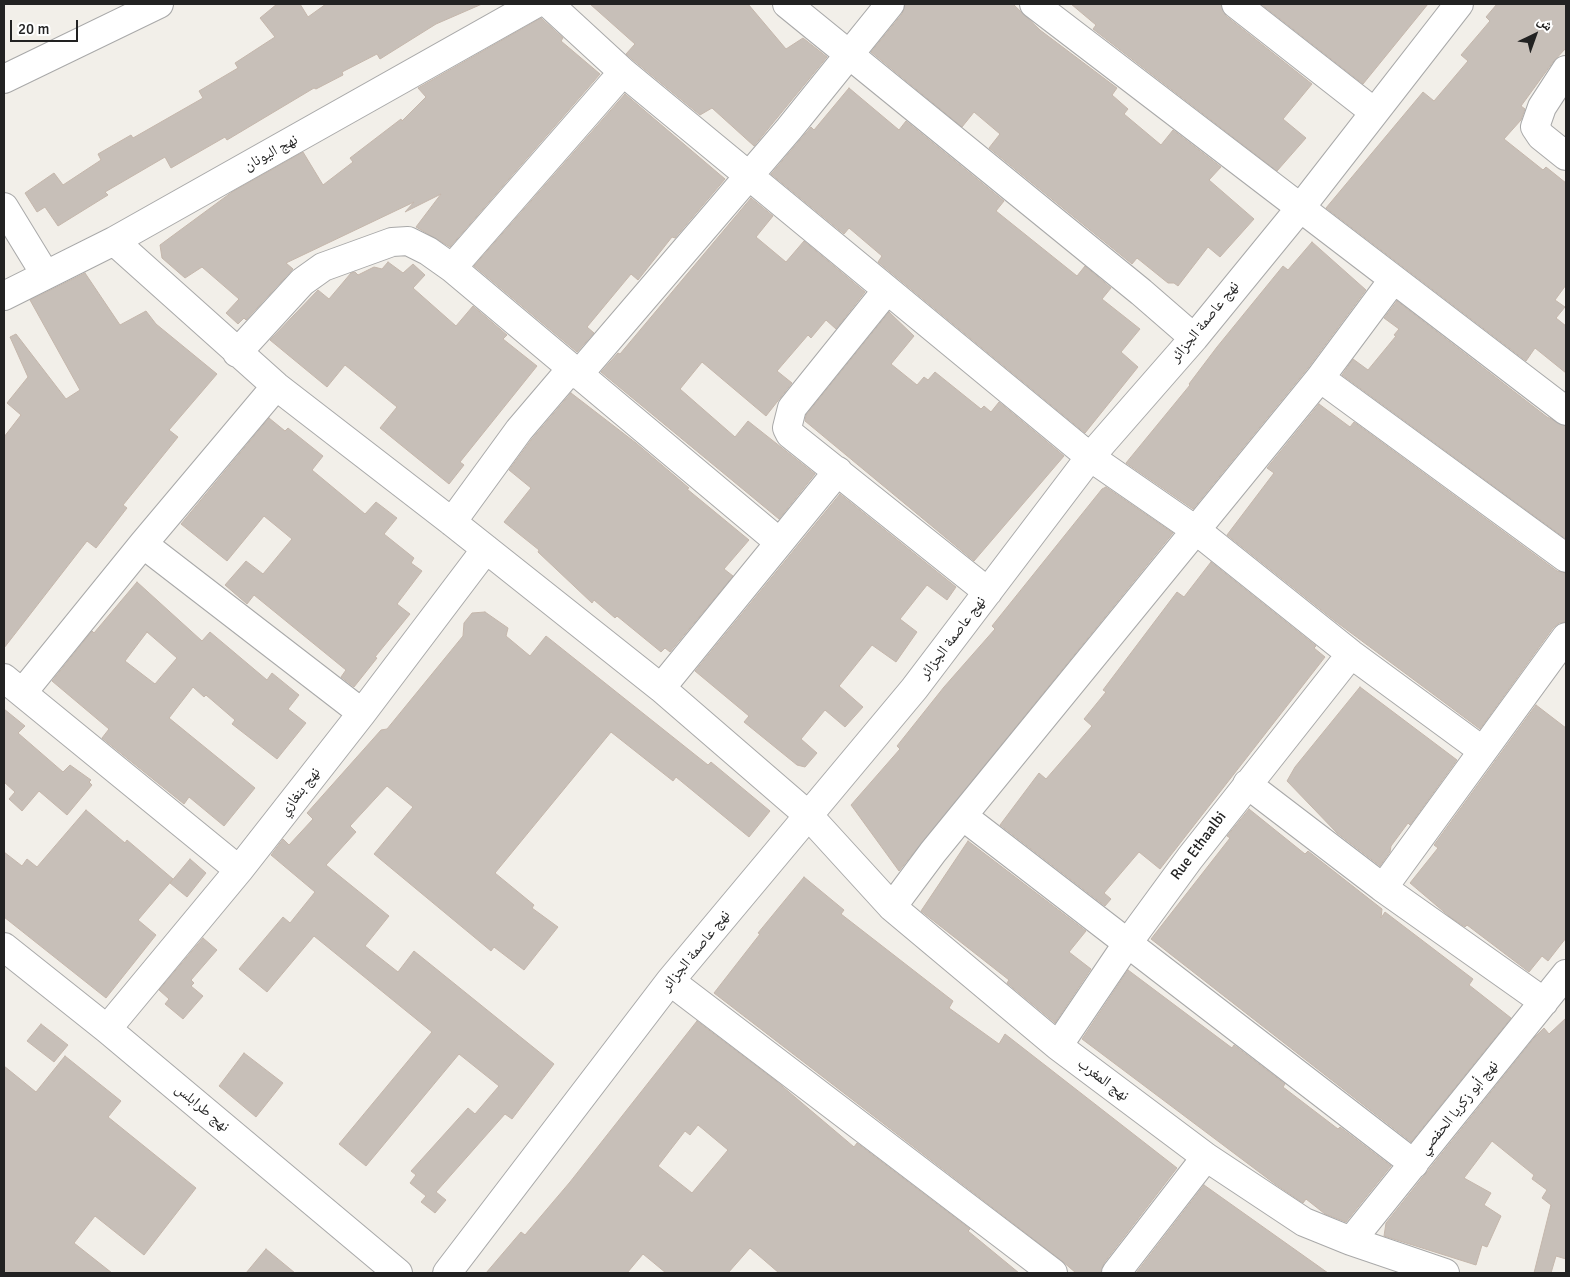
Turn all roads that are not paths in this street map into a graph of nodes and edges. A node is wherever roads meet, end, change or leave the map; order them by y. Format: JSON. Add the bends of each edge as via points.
{"nodes":[{"id":1,"x":159,"y":4,"type":"edge"},
{"id":2,"x":535,"y":4,"type":"edge"},
{"id":3,"x":549,"y":4,"type":"edge"},
{"id":4,"x":788,"y":4,"type":"edge"},
{"id":5,"x":890,"y":4,"type":"edge"},
{"id":6,"x":1236,"y":4,"type":"edge"},
{"id":7,"x":1454,"y":5,"type":"edge"},
{"id":8,"x":1045,"y":7,"type":"edge"},
{"id":9,"x":849,"y":55,"type":"junction"},
{"id":10,"x":1566,"y":70,"type":"edge"},
{"id":11,"x":623,"y":72,"type":"junction"},
{"id":12,"x":4,"y":79,"type":"edge"},
{"id":13,"x":1374,"y":112,"type":"junction"},
{"id":14,"x":1566,"y":156,"type":"edge"},
{"id":15,"x":748,"y":176,"type":"junction"},
{"id":16,"x":1301,"y":206,"type":"junction"},
{"id":17,"x":4,"y":207,"type":"edge"},
{"id":18,"x":114,"y":241,"type":"junction"},
{"id":19,"x":452,"y":268,"type":"junction"},
{"id":20,"x":45,"y":274,"type":"junction"},
{"id":21,"x":1393,"y":280,"type":"junction"},
{"id":22,"x":887,"y":290,"type":"junction"},
{"id":23,"x":4,"y":296,"type":"edge"},
{"id":24,"x":1194,"y":338,"type":"junction"},
{"id":25,"x":236,"y":353,"type":"junction"},
{"id":26,"x":574,"y":372,"type":"junction"},
{"id":27,"x":1320,"y":378,"type":"junction"},
{"id":28,"x":276,"y":386,"type":"junction"},
{"id":29,"x":1566,"y":411,"type":"edge"},
{"id":30,"x":1090,"y":457,"type":"junction"},
{"id":31,"x":838,"y":472,"type":"junction"},
{"id":32,"x":452,"y":522,"type":"junction"},
{"id":33,"x":1197,"y":531,"type":"junction"},
{"id":34,"x":778,"y":542,"type":"junction"},
{"id":35,"x":143,"y":544,"type":"junction"},
{"id":36,"x":486,"y":549,"type":"junction"},
{"id":37,"x":1566,"y":558,"type":"edge"},
{"id":38,"x":988,"y":592,"type":"junction"},
{"id":39,"x":1566,"y":636,"type":"edge"},
{"id":40,"x":1351,"y":654,"type":"junction"},
{"id":41,"x":13,"y":685,"type":"edge"},
{"id":42,"x":661,"y":688,"type":"junction"},
{"id":43,"x":362,"y":713,"type":"junction"},
{"id":44,"x":1483,"y":751,"type":"junction"},
{"id":45,"x":1247,"y":784,"type":"junction"},
{"id":46,"x":808,"y":815,"type":"junction"},
{"id":47,"x":964,"y":816,"type":"junction"},
{"id":48,"x":239,"y":870,"type":"junction"},
{"id":49,"x":1383,"y":888,"type":"junction"},
{"id":50,"x":892,"y":907,"type":"junction"},
{"id":51,"x":1127,"y":944,"type":"junction"},
{"id":52,"x":4,"y":947,"type":"edge"},
{"id":53,"x":1566,"y":974,"type":"edge"},
{"id":54,"x":670,"y":982,"type":"junction"},
{"id":55,"x":1544,"y":1002,"type":"junction"},
{"id":56,"x":107,"y":1028,"type":"junction"},
{"id":57,"x":1058,"y":1046,"type":"junction"},
{"id":58,"x":1206,"y":1157,"type":"junction"},
{"id":59,"x":1414,"y":1164,"type":"junction"},
{"id":60,"x":1351,"y":1241,"type":"junction"},
{"id":61,"x":398,"y":1273,"type":"edge"},
{"id":62,"x":447,"y":1273,"type":"edge"},
{"id":63,"x":1053,"y":1273,"type":"edge"},
{"id":64,"x":1116,"y":1273,"type":"edge"},
{"id":65,"x":1445,"y":1273,"type":"edge"}],
"edges":[{"from":1,"to":12,"type":"street"},
{"from":2,"to":18,"type":"street","name":"نهج اليونان"},
{"from":3,"to":11,"type":"street"},
{"from":4,"to":9,"type":"street"},
{"from":5,"to":9,"type":"street"},
{"from":6,"to":13,"type":"street"},
{"from":7,"to":13,"type":"street","name":"نهج عاصمة الجزائر"},
{"from":8,"to":16,"type":"street"},
{"from":9,"to":15,"type":"street"},
{"from":9,"to":24,"type":"street"},
{"from":10,"to":14,"type":"street","via":[[1536,119],[1535,128]]},
{"from":11,"to":15,"type":"street"},
{"from":11,"to":19,"type":"street"},
{"from":13,"to":16,"type":"street","name":"نهج عاصمة الجزائر"},
{"from":15,"to":22,"type":"street"},
{"from":15,"to":26,"type":"street"},
{"from":16,"to":21,"type":"street"},
{"from":16,"to":24,"type":"street","name":"نهج عاصمة الجزائر"},
{"from":17,"to":20,"type":"street"},
{"from":18,"to":20,"type":"street","name":"نهج اليونان"},
{"from":18,"to":25,"type":"street","name":"نهج المغرب"},
{"from":19,"to":25,"type":"street","via":[[408,241],[392,242],[323,267],[302,282]]},
{"from":19,"to":26,"type":"street"},
{"from":20,"to":23,"type":"street","name":"نهج اليونان"},
{"from":21,"to":27,"type":"street"},
{"from":21,"to":29,"type":"street"},
{"from":22,"to":30,"type":"street"},
{"from":22,"to":31,"type":"street","via":[[792,408],[788,420],[790,434]]},
{"from":24,"to":30,"type":"street","name":"نهج عاصمة الجزائر"},
{"from":25,"to":28,"type":"street","name":"نهج المغرب"},
{"from":26,"to":32,"type":"street","via":[[519,430]]},
{"from":26,"to":34,"type":"street"},
{"from":27,"to":33,"type":"street"},
{"from":27,"to":37,"type":"street"},
{"from":28,"to":32,"type":"street","name":"نهج المغرب"},
{"from":28,"to":35,"type":"street"},
{"from":30,"to":33,"type":"street"},
{"from":30,"to":38,"type":"street","name":"نهج عاصمة الجزائر"},
{"from":31,"to":34,"type":"street"},
{"from":31,"to":38,"type":"street"},
{"from":32,"to":36,"type":"street","name":"نهج المغرب"},
{"from":33,"to":40,"type":"street"},
{"from":33,"to":47,"type":"street"},
{"from":34,"to":42,"type":"street"},
{"from":35,"to":41,"type":"street"},
{"from":35,"to":43,"type":"street"},
{"from":36,"to":42,"type":"street","name":"نهج المغرب"},
{"from":36,"to":43,"type":"street","name":"نهج بنغازي"},
{"from":38,"to":46,"type":"street","name":"نهج عاصمة الجزائر","via":[[914,689]]},
{"from":39,"to":44,"type":"street"},
{"from":40,"to":44,"type":"street"},
{"from":40,"to":45,"type":"street","name":"Rue Ethaalbi"},
{"from":41,"to":48,"type":"street"},
{"from":42,"to":46,"type":"street","name":"نهج المغرب"},
{"from":43,"to":48,"type":"street","name":"نهج بنغازي"},
{"from":44,"to":49,"type":"street"},
{"from":45,"to":49,"type":"street"},
{"from":45,"to":51,"type":"street","name":"Rue Ethaalbi"},
{"from":46,"to":50,"type":"street","name":"نهج المغرب"},
{"from":46,"to":54,"type":"street","name":"نهج عاصمة الجزائر"},
{"from":47,"to":50,"type":"street"},
{"from":47,"to":51,"type":"street"},
{"from":48,"to":56,"type":"street","name":"نهج بنغازي"},
{"from":49,"to":55,"type":"street"},
{"from":50,"to":57,"type":"street","name":"نهج المغرب"},
{"from":51,"to":57,"type":"street","name":"Rue Ethaalbi"},
{"from":51,"to":59,"type":"street"},
{"from":52,"to":56,"type":"street","name":"نهج طرابلس"},
{"from":53,"to":55,"type":"street","name":"نهج أبو زكريا الحفصي"},
{"from":54,"to":62,"type":"street","name":"نهج عاصمة الجزائر"},
{"from":54,"to":63,"type":"street"},
{"from":55,"to":59,"type":"street","name":"نهج أبو زكريا الحفصي"},
{"from":56,"to":61,"type":"street","name":"نهج طرابلس"},
{"from":57,"to":58,"type":"street","name":"نهج المغرب"},
{"from":58,"to":60,"type":"street","name":"نهج المغرب","via":[[1304,1222]]},
{"from":58,"to":64,"type":"street"},
{"from":59,"to":60,"type":"street","name":"نهج أبو زكريا الحفصي"},
{"from":60,"to":65,"type":"street","name":"نهج المغرب"}]}
